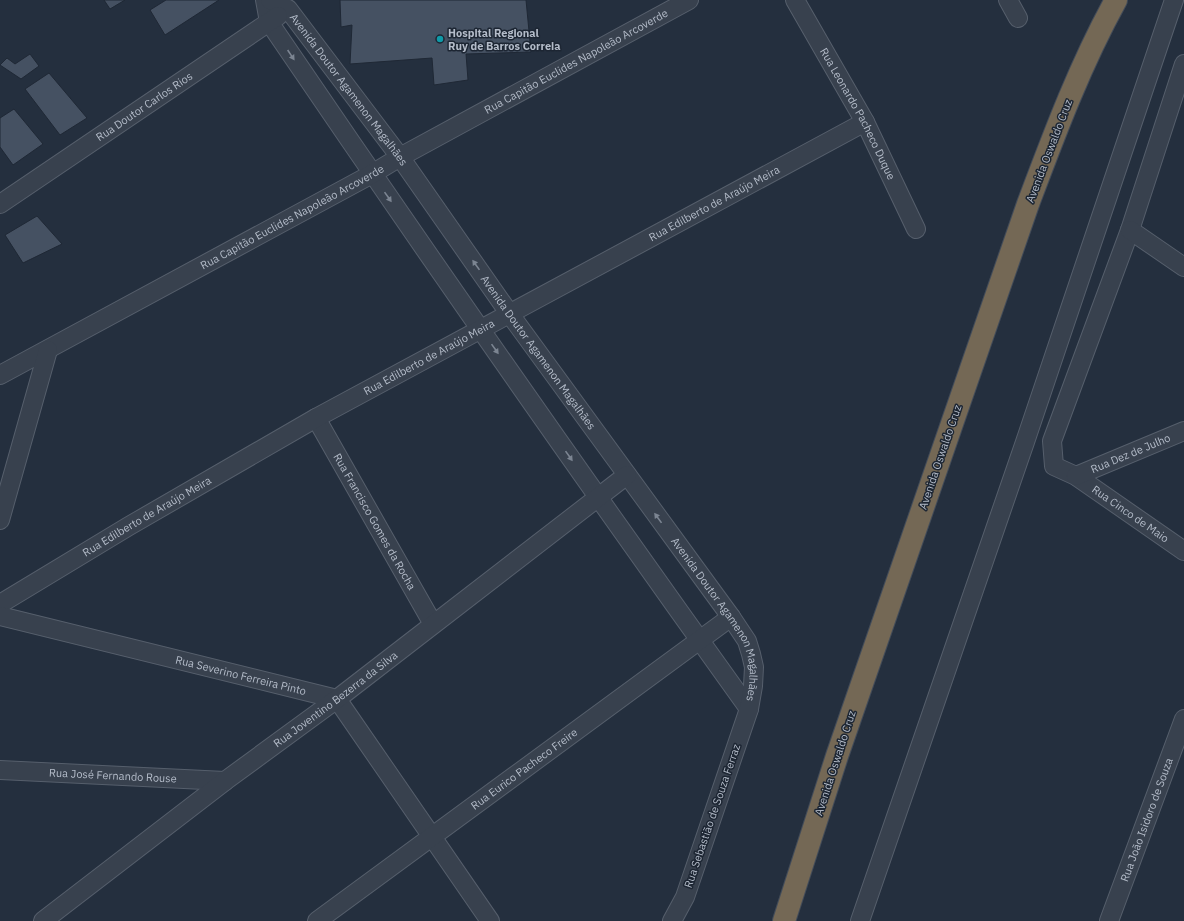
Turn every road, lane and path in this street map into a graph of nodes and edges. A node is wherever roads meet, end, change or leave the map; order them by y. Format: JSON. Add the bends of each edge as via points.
{"nodes":[{"id":1,"x":265,"y":0,"type":"edge"},
{"id":2,"x":270,"y":0,"type":"edge"},
{"id":3,"x":689,"y":0,"type":"edge"},
{"id":4,"x":795,"y":0,"type":"edge"},
{"id":5,"x":1008,"y":0,"type":"edge"},
{"id":6,"x":1116,"y":0,"type":"edge"},
{"id":7,"x":1174,"y":0,"type":"edge"},
{"id":8,"x":288,"y":9,"type":"junction"},
{"id":9,"x":1018,"y":18,"type":"dead end"},
{"id":10,"x":269,"y":22,"type":"junction"},
{"id":11,"x":1184,"y":64,"type":"edge"},
{"id":12,"x":865,"y":122,"type":"junction"},
{"id":13,"x":400,"y":157,"type":"junction"},
{"id":14,"x":372,"y":174,"type":"junction"},
{"id":15,"x":0,"y":204,"type":"edge"},
{"id":16,"x":916,"y":229,"type":"dead end"},
{"id":17,"x":1130,"y":230,"type":"junction"},
{"id":18,"x":1184,"y":267,"type":"edge"},
{"id":19,"x":509,"y":313,"type":"junction"},
{"id":20,"x":481,"y":329,"type":"junction"},
{"id":21,"x":48,"y":350,"type":"junction"},
{"id":22,"x":0,"y":375,"type":"edge"},
{"id":23,"x":316,"y":418,"type":"junction"},
{"id":24,"x":1184,"y":431,"type":"edge"},
{"id":25,"x":627,"y":475,"type":"junction"},
{"id":26,"x":1076,"y":476,"type":"junction"},
{"id":27,"x":597,"y":497,"type":"junction"},
{"id":28,"x":0,"y":520,"type":"edge"},
{"id":29,"x":1184,"y":551,"type":"edge"},
{"id":30,"x":0,"y":604,"type":"edge"},
{"id":31,"x":0,"y":616,"type":"edge"},
{"id":32,"x":731,"y":617,"type":"junction"},
{"id":33,"x":433,"y":624,"type":"junction"},
{"id":34,"x":699,"y":640,"type":"junction"},
{"id":35,"x":337,"y":699,"type":"junction"},
{"id":36,"x":748,"y":709,"type":"junction"},
{"id":37,"x":1184,"y":719,"type":"edge"},
{"id":38,"x":0,"y":770,"type":"edge"},
{"id":39,"x":225,"y":781,"type":"junction"},
{"id":40,"x":433,"y":837,"type":"junction"},
{"id":41,"x":44,"y":921,"type":"edge"},
{"id":42,"x":317,"y":921,"type":"edge"},
{"id":43,"x":490,"y":921,"type":"edge"},
{"id":44,"x":672,"y":921,"type":"edge"},
{"id":45,"x":784,"y":921,"type":"edge"},
{"id":46,"x":860,"y":921,"type":"edge"},
{"id":47,"x":1110,"y":921,"type":"edge"}],
"edges":[{"from":1,"to":10,"type":"street","name":"Avenida Doutor Agamenon Magalhães"},
{"from":2,"to":8,"type":"street","name":"Avenida Doutor Agamenon Magalhães"},
{"from":3,"to":13,"type":"street","name":"Rua Capitão Euclides Napoleão Arcoverde"},
{"from":4,"to":12,"type":"street","name":"Rua Leonardo Pacheco Duque"},
{"from":5,"to":9,"type":"street"},
{"from":6,"to":45,"type":"highway","name":"Avenida Oswaldo Cruz","via":[[1098,32],[1028,204],[837,756]]},
{"from":7,"to":46,"type":"street"},
{"from":8,"to":10,"type":"street","name":"Rua Doutor Carlos Rios"},
{"from":8,"to":13,"type":"street","name":"Avenida Doutor Agamenon Magalhães"},
{"from":10,"to":14,"type":"street","name":"Avenida Doutor Agamenon Magalhães","one_way":true},
{"from":10,"to":15,"type":"street","name":"Rua Doutor Carlos Rios"},
{"from":11,"to":17,"type":"street"},
{"from":12,"to":16,"type":"street","name":"Rua Leonardo Pacheco Duque"},
{"from":12,"to":19,"type":"street","name":"Rua Edilberto de Araújo Meira"},
{"from":13,"to":14,"type":"street","name":"Rua Capitão Euclides Napoleão Arcoverde"},
{"from":19,"to":13,"type":"street","name":"Avenida Doutor Agamenon Magalhães","one_way":true},
{"from":14,"to":20,"type":"street","name":"Avenida Doutor Agamenon Magalhães","one_way":true},
{"from":14,"to":21,"type":"street","name":"Rua Capitão Euclides Napoleão Arcoverde"},
{"from":17,"to":18,"type":"street"},
{"from":17,"to":26,"type":"street","name":"Rua Cinco de Maio","via":[[1052,440],[1054,466]]},
{"from":19,"to":20,"type":"street","name":"Rua Edilberto de Araújo Meira"},
{"from":19,"to":25,"type":"street","name":"Avenida Doutor Agamenon Magalhães"},
{"from":20,"to":23,"type":"street","name":"Rua Edilberto de Araújo Meira"},
{"from":20,"to":27,"type":"street","name":"Avenida Doutor Agamenon Magalhães","one_way":true},
{"from":21,"to":22,"type":"street","name":"Rua Capitão Euclides Napoleão Arcoverde"},
{"from":21,"to":28,"type":"street"},
{"from":23,"to":30,"type":"street","name":"Rua Edilberto de Araújo Meira"},
{"from":23,"to":33,"type":"street","name":"Rua Francisco Gomes da Rocha"},
{"from":24,"to":26,"type":"street","name":"Rua Dez de Julho"},
{"from":25,"to":27,"type":"street","name":"Rua Joventino Bezerra da Silva"},
{"from":32,"to":25,"type":"street","name":"Avenida Doutor Agamenon Magalhães","one_way":true},
{"from":26,"to":29,"type":"street","name":"Rua Cinco de Maio"},
{"from":27,"to":33,"type":"street","name":"Rua Joventino Bezerra da Silva"},
{"from":27,"to":34,"type":"street","name":"Avenida Doutor Agamenon Magalhães"},
{"from":31,"to":35,"type":"street","name":"Rua Severino Ferreira Pinto"},
{"from":32,"to":34,"type":"street","name":"Rua Eurico Pacheco Freire"},
{"from":32,"to":36,"type":"street","name":"Avenida Doutor Agamenon Magalhães","via":[[747,641],[754,667]]},
{"from":33,"to":35,"type":"street","name":"Rua Joventino Bezerra da Silva"},
{"from":34,"to":36,"type":"street","name":"Avenida Doutor Agamenon Magalhães"},
{"from":34,"to":40,"type":"street","name":"Rua Eurico Pacheco Freire"},
{"from":35,"to":39,"type":"street","name":"Rua Joventino Bezerra da Silva"},
{"from":35,"to":40,"type":"street"},
{"from":36,"to":44,"type":"street","name":"Rua Sebastião de Souza Ferraz","via":[[685,897]]},
{"from":37,"to":47,"type":"street","name":"Rua João Isidoro de Souza"},
{"from":38,"to":39,"type":"street","name":"Rua José Fernando Rouse"},
{"from":39,"to":41,"type":"street","name":"Rua Joventino Bezerra da Silva"},
{"from":40,"to":42,"type":"street","name":"Rua Eurico Pacheco Freire"},
{"from":40,"to":43,"type":"street"}]}
